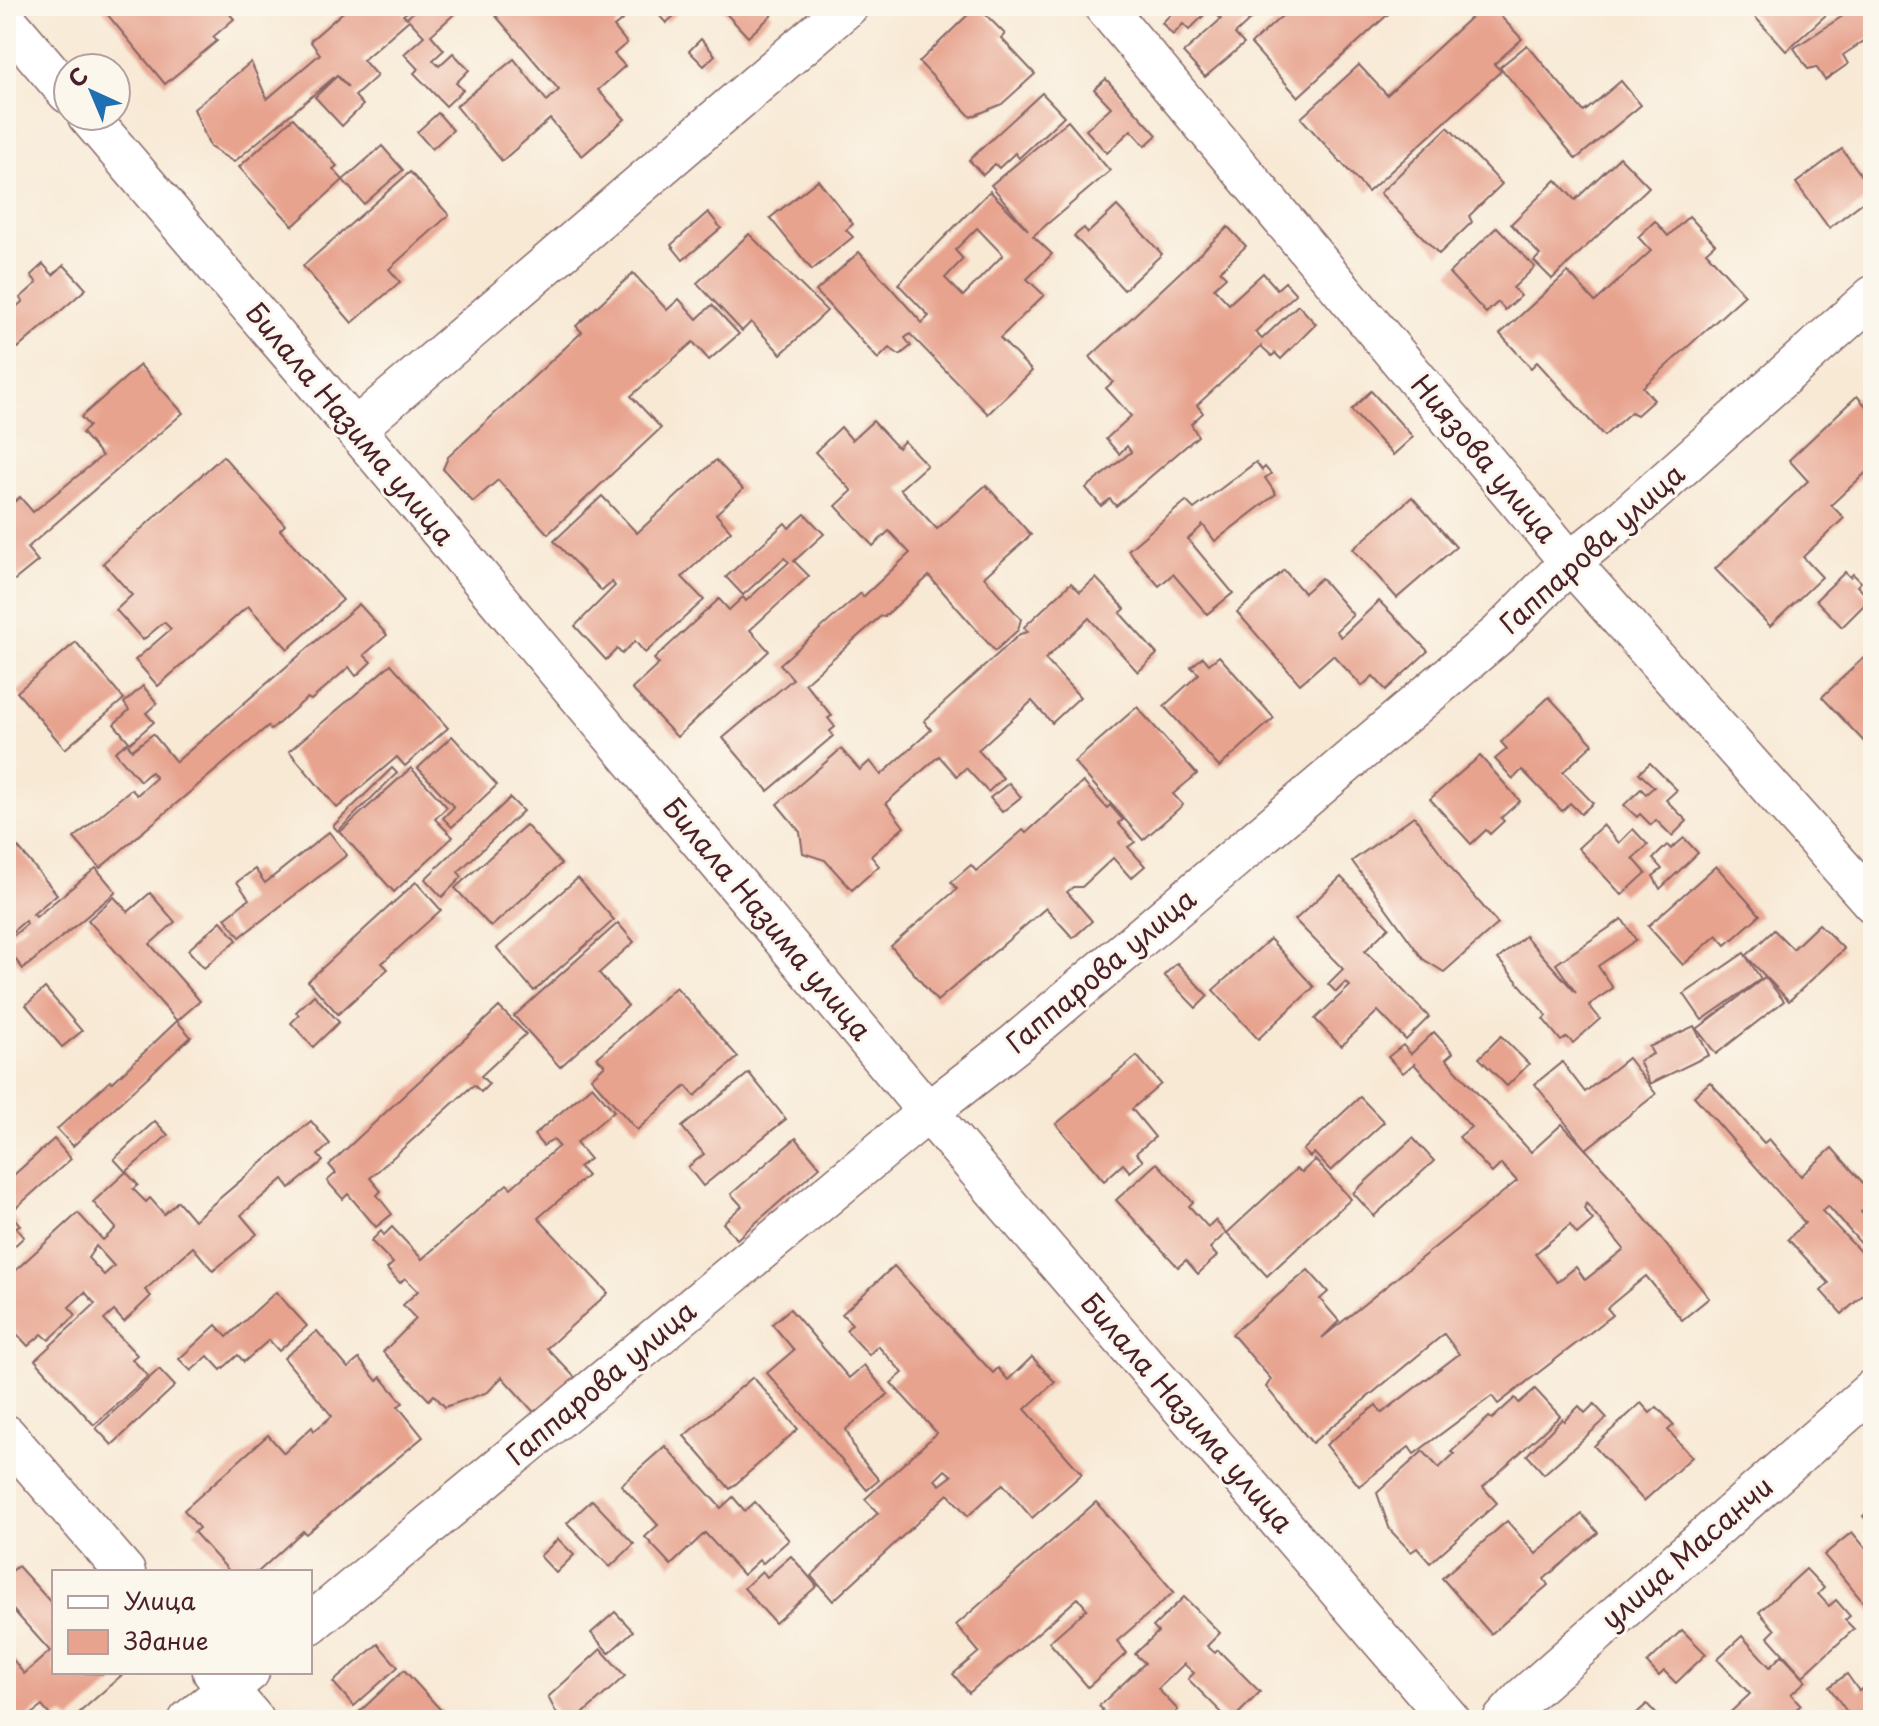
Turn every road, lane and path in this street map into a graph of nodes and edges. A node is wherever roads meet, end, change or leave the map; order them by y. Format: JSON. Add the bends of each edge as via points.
{"nodes":[{"id":1,"x":848,"y":6,"type":"edge"},
{"id":2,"x":1104,"y":6,"type":"edge"},
{"id":3,"x":6,"y":20,"type":"edge"},
{"id":4,"x":52,"y":74,"type":"edge"},
{"id":5,"x":102,"y":132,"type":"edge"},
{"id":6,"x":1873,"y":296,"type":"edge"},
{"id":7,"x":355,"y":429,"type":"junction"},
{"id":8,"x":1570,"y":562,"type":"junction"},
{"id":9,"x":1873,"y":903,"type":"edge"},
{"id":10,"x":928,"y":1112,"type":"junction"},
{"id":11,"x":1873,"y":1389,"type":"edge"},
{"id":12,"x":6,"y":1435,"type":"edge"},
{"id":13,"x":123,"y":1570,"type":"edge"},
{"id":14,"x":312,"y":1622,"type":"edge"},
{"id":15,"x":229,"y":1677,"type":"edge"},
{"id":16,"x":189,"y":1720,"type":"edge"},
{"id":17,"x":254,"y":1720,"type":"edge"},
{"id":18,"x":1450,"y":1720,"type":"edge"},
{"id":19,"x":1503,"y":1720,"type":"edge"}],
"edges":[{"from":1,"to":7,"type":"street"},
{"from":2,"to":8,"type":"street","name":"Ниязова улица"},
{"from":3,"to":4,"type":"street"},
{"from":5,"to":7,"type":"street","name":"Билала Назима улица"},
{"from":6,"to":8,"type":"street","name":"Гаппарова улица"},
{"from":7,"to":10,"type":"street","name":"Билала Назима улица"},
{"from":8,"to":9,"type":"street","name":"Ниязова улица"},
{"from":8,"to":10,"type":"street","name":"Гаппарова улица","via":[[1499,634]]},
{"from":10,"to":14,"type":"street","name":"Гаппарова улица"},
{"from":10,"to":18,"type":"street","name":"Билала Назима улица"},
{"from":11,"to":19,"type":"street","name":"улица Масанчи"},
{"from":12,"to":13,"type":"street"},
{"from":15,"to":16,"type":"street"},
{"from":15,"to":17,"type":"street"}]}
